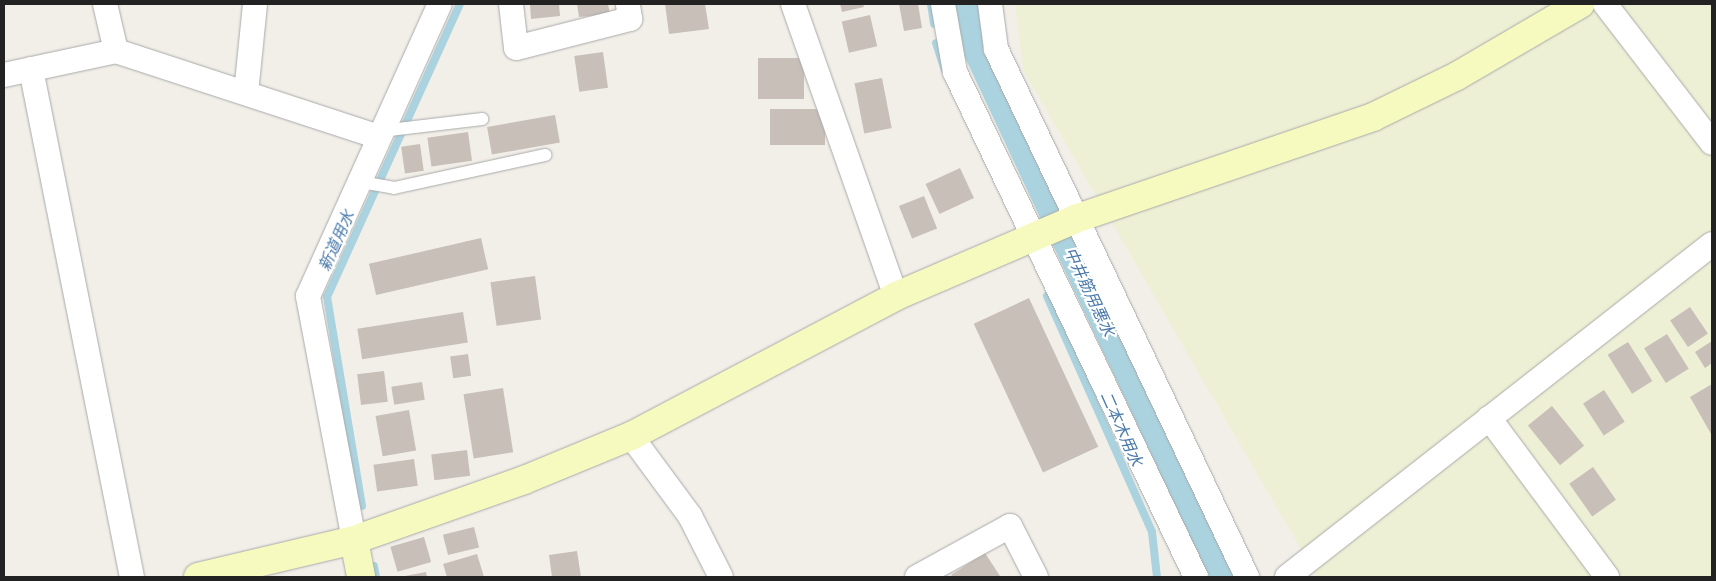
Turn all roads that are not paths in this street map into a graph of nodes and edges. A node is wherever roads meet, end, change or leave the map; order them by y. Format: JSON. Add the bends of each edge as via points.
{"nodes":[{"id":1,"x":105,"y":4,"type":"edge"},
{"id":2,"x":255,"y":4,"type":"edge"},
{"id":3,"x":440,"y":4,"type":"edge"},
{"id":4,"x":511,"y":4,"type":"edge"},
{"id":5,"x":628,"y":4,"type":"edge"},
{"id":6,"x":793,"y":4,"type":"edge"},
{"id":7,"x":943,"y":4,"type":"edge"},
{"id":8,"x":990,"y":4,"type":"edge"},
{"id":9,"x":1580,"y":4,"type":"edge"},
{"id":10,"x":1605,"y":4,"type":"edge"},
{"id":11,"x":116,"y":51,"type":"junction"},
{"id":12,"x":31,"y":70,"type":"junction"},
{"id":13,"x":4,"y":75,"type":"edge"},
{"id":14,"x":246,"y":93,"type":"junction"},
{"id":15,"x":482,"y":119,"type":"dead end"},
{"id":16,"x":380,"y":134,"type":"junction"},
{"id":17,"x":1712,"y":143,"type":"edge"},
{"id":18,"x":545,"y":155,"type":"dead end"},
{"id":19,"x":361,"y":182,"type":"junction"},
{"id":20,"x":1058,"y":227,"type":"junction"},
{"id":21,"x":1712,"y":244,"type":"edge"},
{"id":22,"x":896,"y":296,"type":"junction"},
{"id":23,"x":1489,"y":418,"type":"junction"},
{"id":24,"x":631,"y":436,"type":"junction"},
{"id":25,"x":354,"y":540,"type":"junction"},
{"id":26,"x":132,"y":577,"type":"edge"},
{"id":27,"x":198,"y":577,"type":"edge"},
{"id":28,"x":361,"y":577,"type":"edge"},
{"id":29,"x":721,"y":577,"type":"edge"},
{"id":30,"x":918,"y":577,"type":"edge"},
{"id":31,"x":1036,"y":577,"type":"edge"},
{"id":32,"x":1196,"y":577,"type":"edge"},
{"id":33,"x":1247,"y":577,"type":"edge"},
{"id":34,"x":1287,"y":577,"type":"edge"},
{"id":35,"x":1608,"y":577,"type":"edge"}],
"edges":[{"from":1,"to":11,"type":"street"},
{"from":2,"to":14,"type":"street"},
{"from":3,"to":16,"type":"street"},
{"from":4,"to":5,"type":"street","via":[[516,48],[630,19]]},
{"from":6,"to":22,"type":"street"},
{"from":7,"to":20,"type":"street","via":[[955,72]]},
{"from":8,"to":20,"type":"street","via":[[996,49]]},
{"from":9,"to":20,"type":"street","via":[[1457,76],[1373,117]]},
{"from":10,"to":17,"type":"street"},
{"from":11,"to":12,"type":"street"},
{"from":11,"to":14,"type":"street"},
{"from":12,"to":13,"type":"street"},
{"from":12,"to":26,"type":"street"},
{"from":14,"to":16,"type":"street"},
{"from":15,"to":16,"type":"lane"},
{"from":16,"to":19,"type":"street"},
{"from":18,"to":19,"type":"lane","via":[[394,188]]},
{"from":19,"to":25,"type":"street","via":[[308,296]]},
{"from":20,"to":22,"type":"street"},
{"from":20,"to":32,"type":"street"},
{"from":20,"to":33,"type":"street"},
{"from":21,"to":23,"type":"street"},
{"from":22,"to":24,"type":"street"},
{"from":23,"to":34,"type":"street"},
{"from":23,"to":35,"type":"street"},
{"from":24,"to":25,"type":"street","via":[[524,480]]},
{"from":24,"to":29,"type":"street","via":[[690,516]]},
{"from":25,"to":27,"type":"street"},
{"from":25,"to":28,"type":"street"},
{"from":30,"to":31,"type":"street","via":[[1010,526]]}]}
